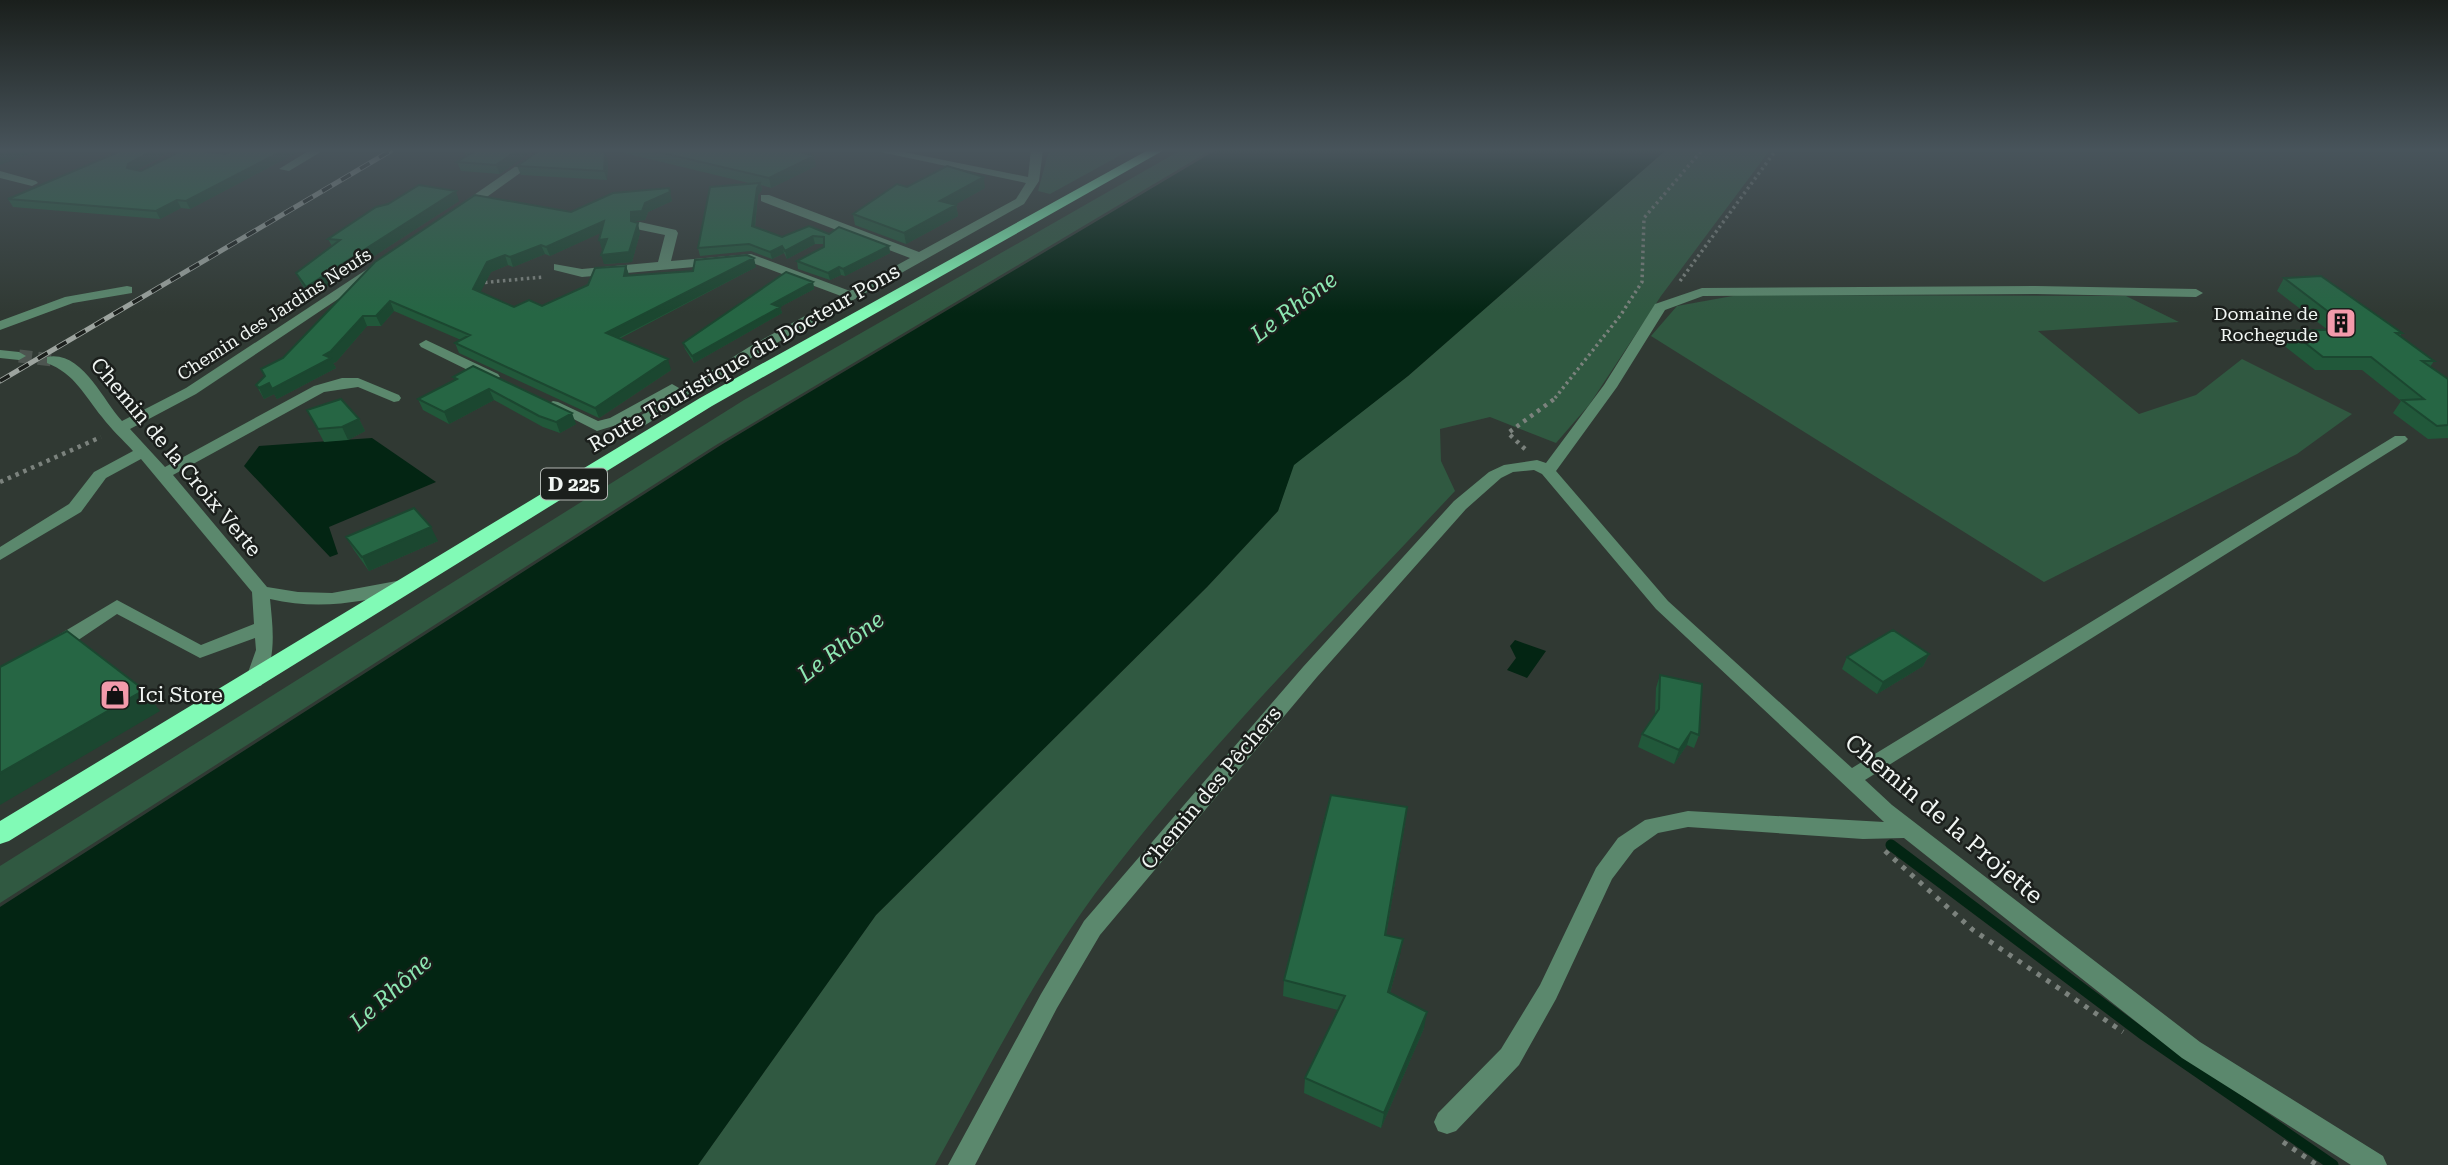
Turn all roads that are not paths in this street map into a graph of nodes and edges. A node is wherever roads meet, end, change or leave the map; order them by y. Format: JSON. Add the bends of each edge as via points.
{"nodes":[{"id":1,"x":468,"y":204,"type":"edge"},
{"id":2,"x":782,"y":204,"type":"edge"},
{"id":3,"x":1014,"y":204,"type":"edge"},
{"id":4,"x":1060,"y":204,"type":"edge"},
{"id":5,"x":447,"y":219,"type":"edge"},
{"id":6,"x":640,"y":226,"type":"edge"},
{"id":7,"x":922,"y":257,"type":"junction"},
{"id":8,"x":391,"y":258,"type":"edge"},
{"id":9,"x":801,"y":259,"type":"edge"},
{"id":10,"x":663,"y":265,"type":"junction"},
{"id":11,"x":559,"y":267,"type":"road end"},
{"id":12,"x":782,"y":269,"type":"junction"},
{"id":13,"x":127,"y":290,"type":"dead end"},
{"id":14,"x":2196,"y":293,"type":"dead end"},
{"id":15,"x":850,"y":295,"type":"junction"},
{"id":16,"x":0,"y":326,"type":"edge"},
{"id":17,"x":426,"y":344,"type":"dead end"},
{"id":18,"x":754,"y":350,"type":"junction"},
{"id":19,"x":0,"y":354,"type":"edge"},
{"id":20,"x":19,"y":356,"type":"tunnel mouth"},
{"id":21,"x":52,"y":360,"type":"tunnel mouth"},
{"id":22,"x":503,"y":382,"type":"edge"},
{"id":23,"x":394,"y":398,"type":"dead end"},
{"id":24,"x":538,"y":398,"type":"edge"},
{"id":25,"x":634,"y":426,"type":"dead end"},
{"id":26,"x":121,"y":428,"type":"junction"},
{"id":27,"x":2400,"y":439,"type":"dead end"},
{"id":28,"x":144,"y":451,"type":"junction"},
{"id":29,"x":1548,"y":471,"type":"junction"},
{"id":30,"x":164,"y":474,"type":"junction"},
{"id":31,"x":0,"y":555,"type":"edge"},
{"id":32,"x":414,"y":583,"type":"junction"},
{"id":33,"x":261,"y":591,"type":"junction"},
{"id":34,"x":265,"y":627,"type":"junction"},
{"id":35,"x":31,"y":660,"type":"edge"},
{"id":36,"x":254,"y":681,"type":"junction"},
{"id":37,"x":1851,"y":779,"type":"junction"},
{"id":38,"x":1909,"y":829,"type":"junction"},
{"id":39,"x":0,"y":834,"type":"edge"},
{"id":40,"x":1447,"y":1122,"type":"dead end"},
{"id":41,"x":961,"y":1165,"type":"edge"},
{"id":42,"x":2374,"y":1165,"type":"edge"}],
"edges":[{"from":1,"to":5,"type":"street"},
{"from":2,"to":7,"type":"street"},
{"from":3,"to":7,"type":"street"},
{"from":4,"to":32,"type":"highway","name":"Route Touristique du Docteur Pons","number":"D 225","via":[[706,402]]},
{"from":6,"to":10,"type":"street","via":[[672,233]]},
{"from":7,"to":15,"type":"street"},
{"from":8,"to":26,"type":"street","name":"Chemin des Jardins Neufs","via":[[191,391]]},
{"from":9,"to":12,"type":"street"},
{"from":10,"to":11,"type":"street","via":[[582,272]]},
{"from":10,"to":12,"type":"street","via":[[751,258]]},
{"from":12,"to":15,"type":"street"},
{"from":13,"to":16,"type":"street","via":[[70,300]]},
{"from":14,"to":29,"type":"street","via":[[1702,292],[1660,307]]},
{"from":15,"to":18,"type":"street"},
{"from":17,"to":22,"type":"street"},
{"from":18,"to":24,"type":"street","via":[[721,359],[615,421],[597,426]]},
{"from":18,"to":25,"type":"street"},
{"from":19,"to":20,"type":"street"},
{"from":21,"to":26,"type":"street","name":"Chemin de la Croix Verte","via":[[74,368]]},
{"from":23,"to":30,"type":"street","via":[[364,382],[345,380],[319,389]]},
{"from":26,"to":28,"type":"street","name":"Chemin de la Croix Verte"},
{"from":27,"to":37,"type":"street"},
{"from":28,"to":30,"type":"street","name":"Chemin de la Croix Verte"},
{"from":28,"to":31,"type":"street","via":[[100,475],[75,508]]},
{"from":29,"to":37,"type":"street","name":"Chemin de la Projette","via":[[1662,605]]},
{"from":29,"to":41,"type":"street","name":"Chemin des Pêchers","via":[[1537,466],[1510,468],[1460,505],[1310,672],[1092,928]]},
{"from":30,"to":33,"type":"street","name":"Chemin de la Croix Verte"},
{"from":32,"to":33,"type":"street","via":[[352,599],[290,599]]},
{"from":32,"to":36,"type":"highway","name":"Route Touristique du Docteur Pons","number":"D 225"},
{"from":33,"to":34,"type":"street"},
{"from":34,"to":35,"type":"street","via":[[200,652],[117,606]]},
{"from":34,"to":36,"type":"street","via":[[265,650]]},
{"from":36,"to":39,"type":"highway","name":"Route Touristique du Docteur Pons","number":"D 225"},
{"from":37,"to":38,"type":"street","name":"Chemin de la Projette"},
{"from":38,"to":40,"type":"street","via":[[1863,831],[1688,819],[1652,826],[1626,844],[1604,874],[1548,992],[1510,1057]]},
{"from":38,"to":42,"type":"street","name":"Chemin de la Projette","via":[[2191,1050]]}]}
